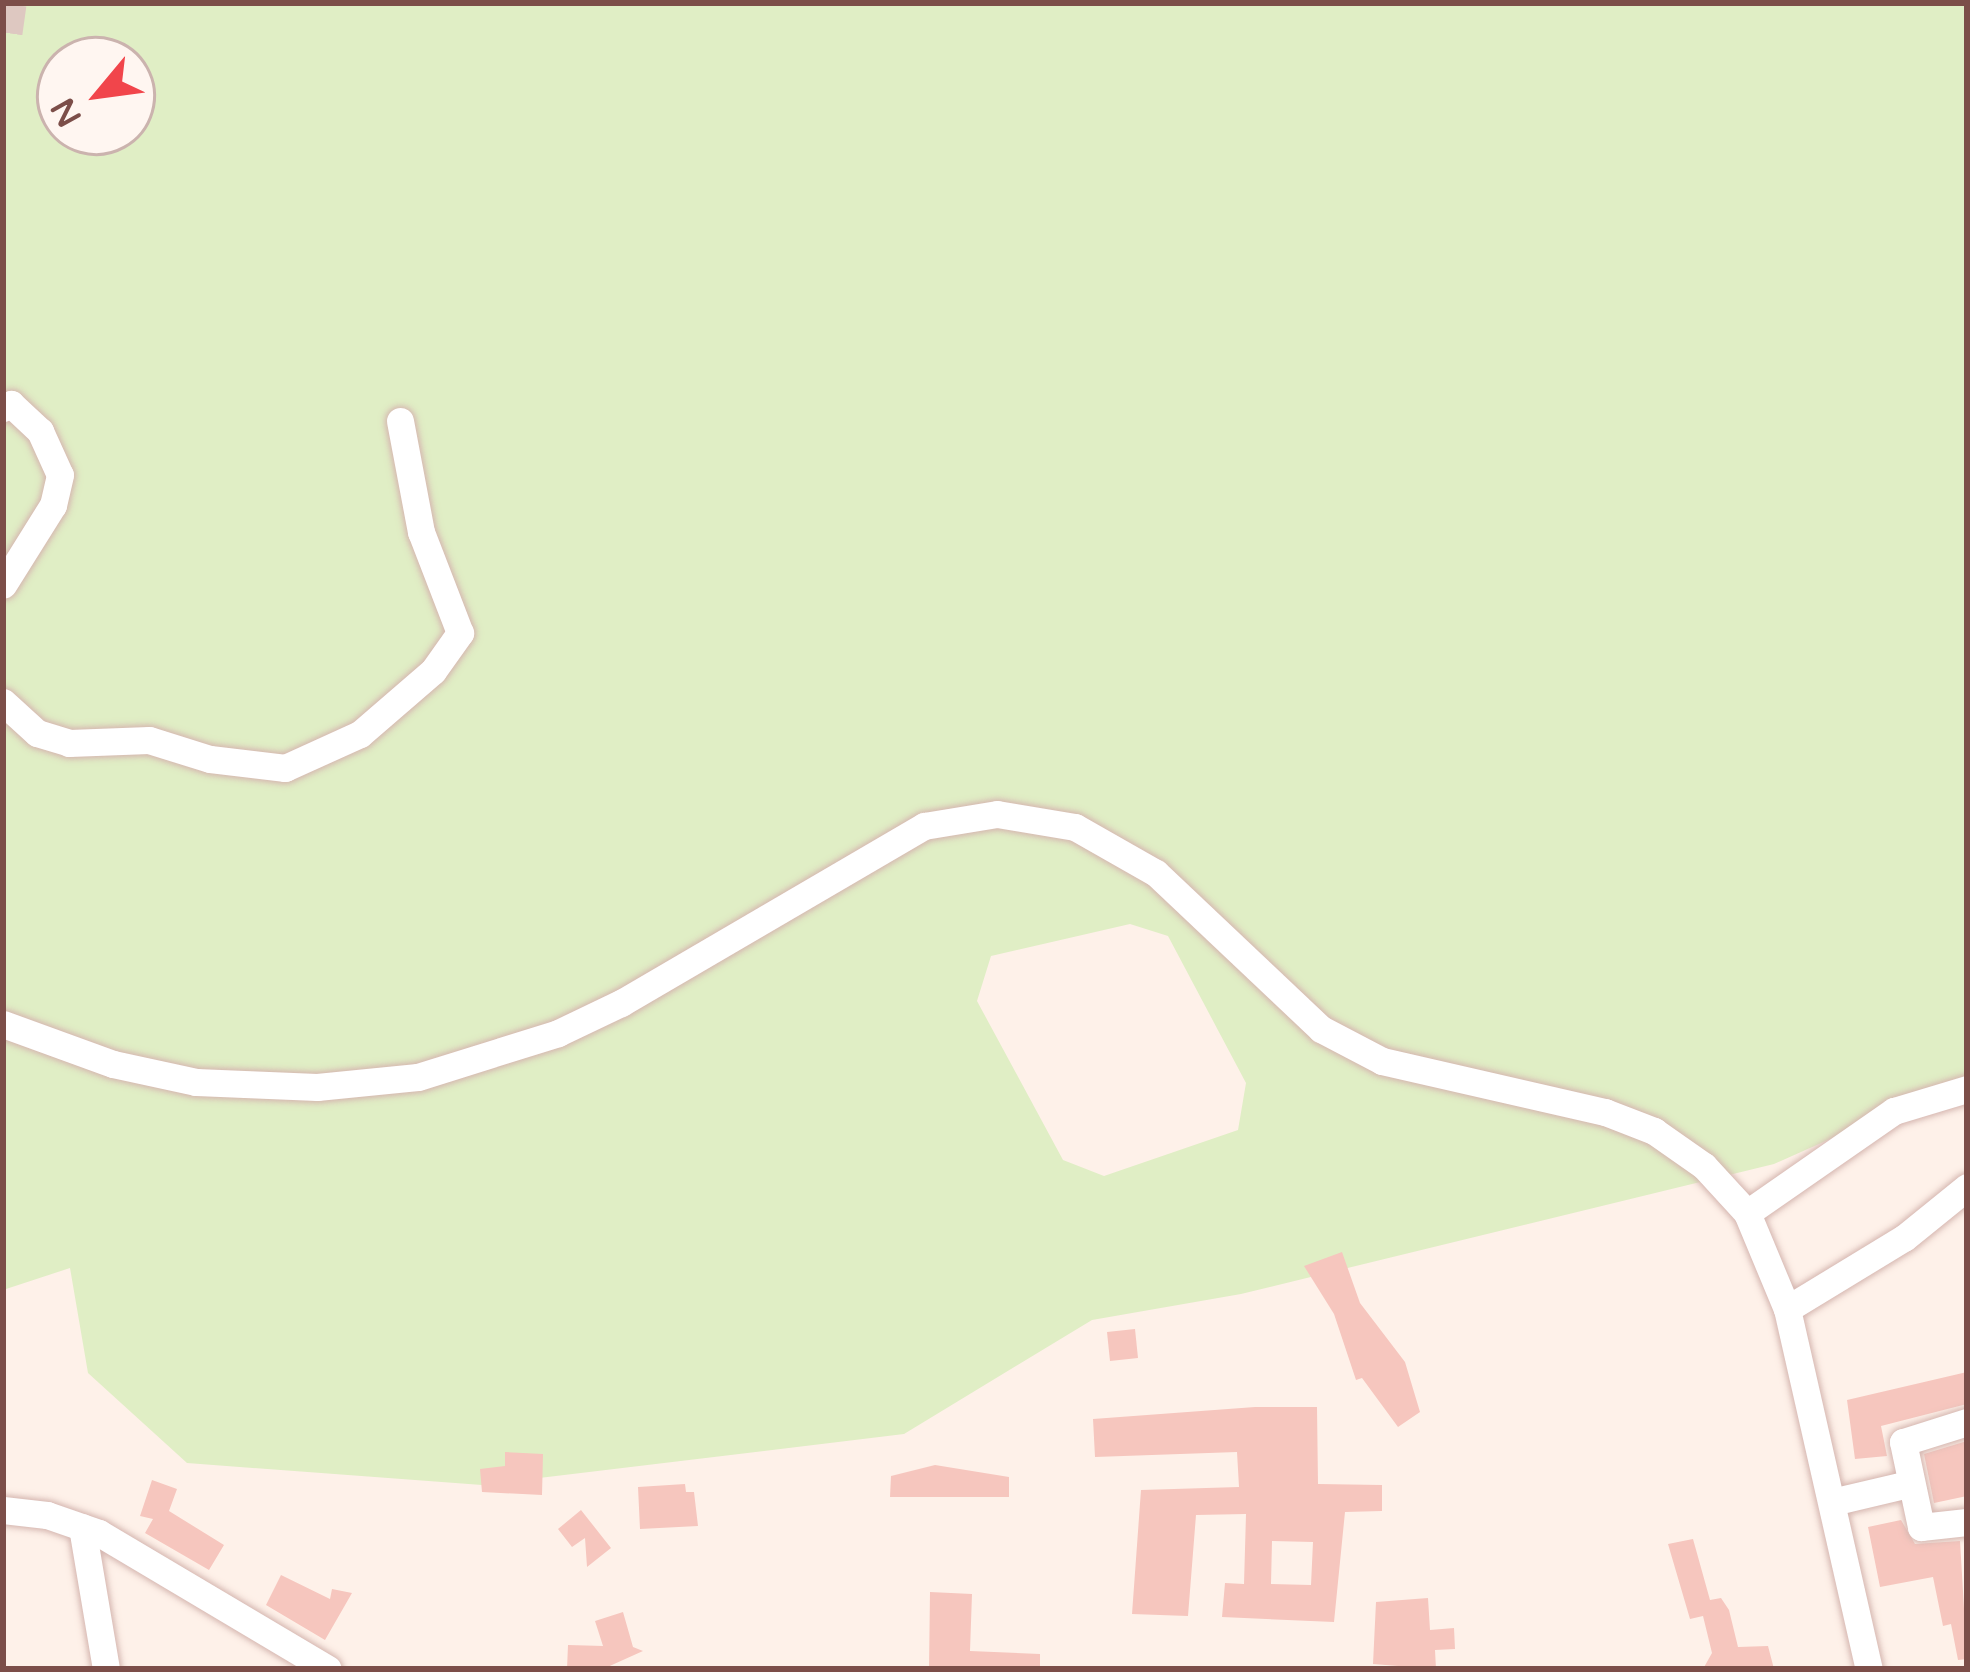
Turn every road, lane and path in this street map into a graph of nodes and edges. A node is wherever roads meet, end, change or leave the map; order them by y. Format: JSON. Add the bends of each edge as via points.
{"nodes":[{"id":1,"x":3,"y":408,"type":"edge"},
{"id":2,"x":400,"y":421,"type":"dead end"},
{"id":3,"x":3,"y":585,"type":"edge"},
{"id":4,"x":3,"y":702,"type":"edge"},
{"id":5,"x":3,"y":1024,"type":"edge"},
{"id":6,"x":1967,"y":1089,"type":"edge"},
{"id":7,"x":1967,"y":1186,"type":"edge"},
{"id":8,"x":1747,"y":1213,"type":"junction"},
{"id":9,"x":1787,"y":1309,"type":"junction"},
{"id":10,"x":1967,"y":1422,"type":"edge"},
{"id":11,"x":1909,"y":1484,"type":"junction"},
{"id":12,"x":1832,"y":1502,"type":"junction"},
{"id":13,"x":3,"y":1510,"type":"edge"},
{"id":14,"x":1967,"y":1522,"type":"edge"},
{"id":15,"x":82,"y":1527,"type":"junction"},
{"id":16,"x":106,"y":1669,"type":"edge"},
{"id":17,"x":328,"y":1669,"type":"edge"},
{"id":18,"x":1869,"y":1669,"type":"edge"}],
"edges":[{"from":1,"to":3,"type":"street","via":[[11,404],[40,430],[60,475],[53,505]]},
{"from":2,"to":4,"type":"street","via":[[421,532],[460,632],[433,671],[360,734],[285,768],[210,759],[149,740],[69,743],[37,733]]},
{"from":5,"to":8,"type":"street","via":[[113,1064],[196,1082],[317,1088],[418,1077],[541,1040],[621,1003],[924,826],[997,814],[1041,818],[1118,844],[1321,1029],[1382,1061],[1605,1112],[1654,1131],[1704,1166]]},
{"from":6,"to":8,"type":"street","via":[[1894,1111]]},
{"from":7,"to":9,"type":"street","via":[[1904,1238]]},
{"from":8,"to":9,"type":"street"},
{"from":9,"to":12,"type":"street"},
{"from":10,"to":11,"type":"street","via":[[1903,1442]]},
{"from":11,"to":12,"type":"street"},
{"from":11,"to":14,"type":"street","via":[[1921,1527]]},
{"from":12,"to":18,"type":"street"},
{"from":13,"to":15,"type":"street"},
{"from":15,"to":16,"type":"street"},
{"from":15,"to":17,"type":"street"}]}
